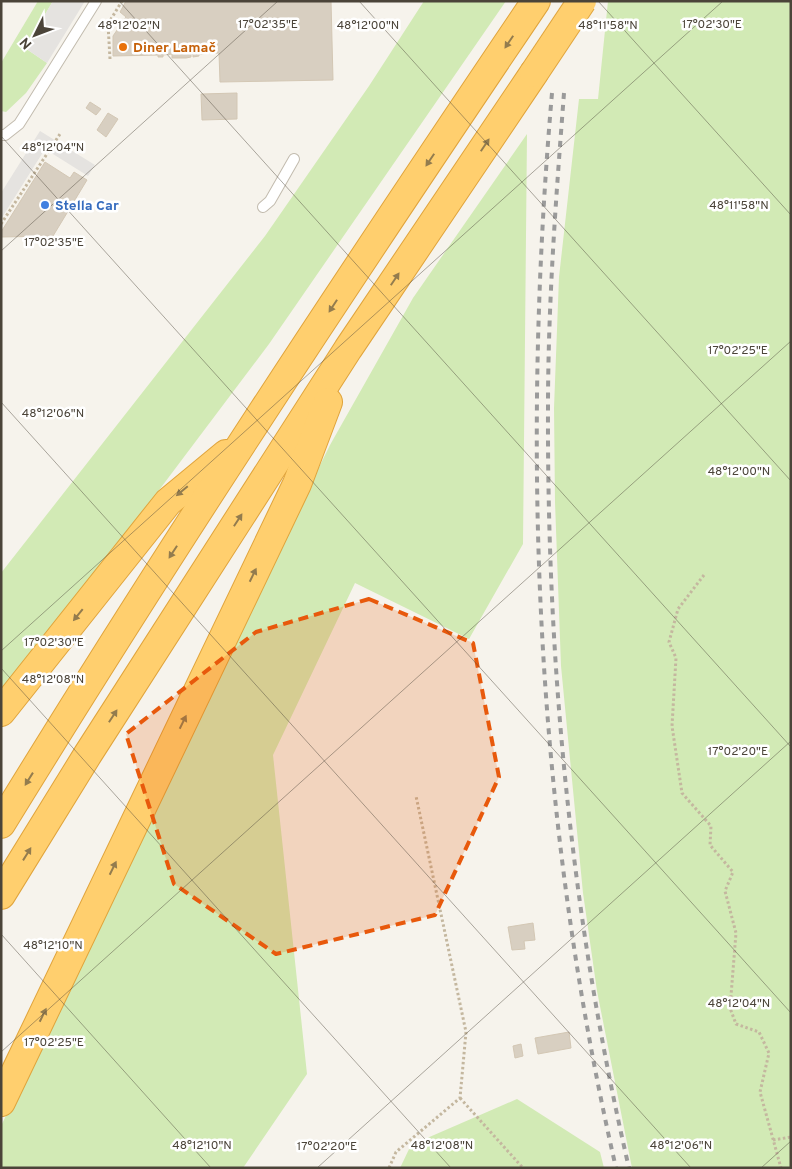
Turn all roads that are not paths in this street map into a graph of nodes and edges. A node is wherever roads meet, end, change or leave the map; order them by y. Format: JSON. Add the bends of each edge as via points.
{"nodes":[{"id":1,"x":96,"y":1,"type":"edge"},
{"id":2,"x":536,"y":1,"type":"edge"},
{"id":3,"x":582,"y":1,"type":"edge"},
{"id":4,"x":1,"y":135,"type":"edge"},
{"id":5,"x":294,"y":159,"type":"dead end"},
{"id":6,"x":263,"y":207,"type":"dead end"},
{"id":7,"x":348,"y":349,"type":"junction"},
{"id":8,"x":246,"y":437,"type":"junction"},
{"id":9,"x":1,"y":712,"type":"edge"},
{"id":10,"x":1,"y":824,"type":"edge"},
{"id":11,"x":1,"y":895,"type":"edge"},
{"id":12,"x":1,"y":1102,"type":"edge"}],
"edges":[{"from":1,"to":4,"type":"lane","via":[[19,124]]},
{"from":2,"to":8,"type":"highway","one_way":true},
{"from":7,"to":3,"type":"highway","one_way":true,"bridge":true},
{"from":5,"to":6,"type":"lane","via":[[270,201]]},
{"from":11,"to":7,"type":"highway","one_way":true},
{"from":12,"to":7,"type":"highway","one_way":true,"via":[[297,484]]},
{"from":8,"to":9,"type":"highway","one_way":true,"via":[[168,502]]},
{"from":8,"to":10,"type":"highway","one_way":true}]}
